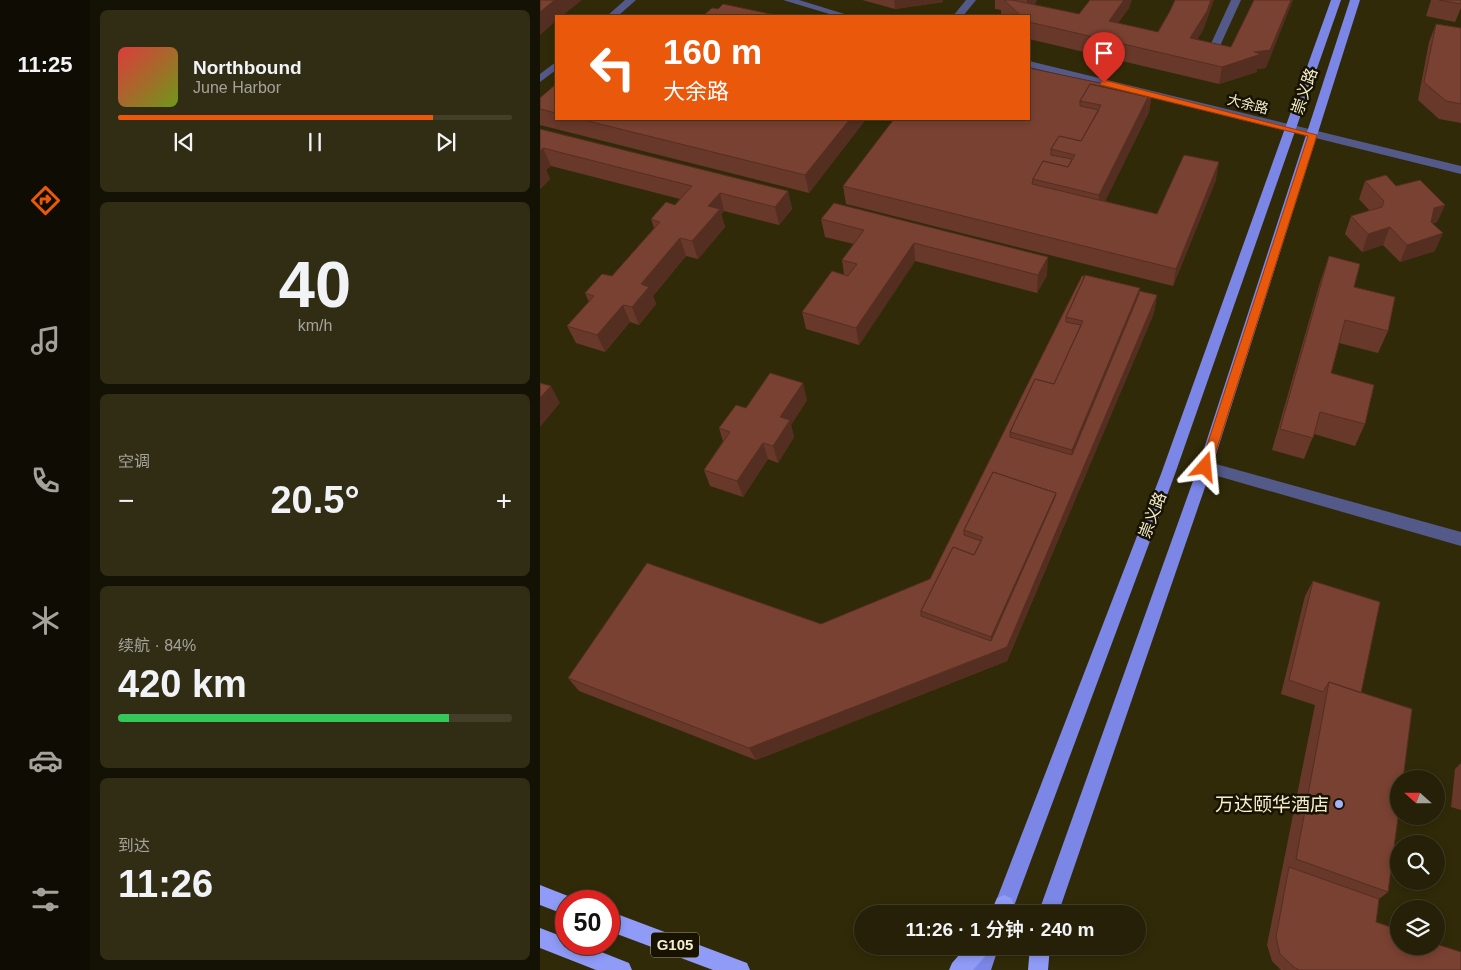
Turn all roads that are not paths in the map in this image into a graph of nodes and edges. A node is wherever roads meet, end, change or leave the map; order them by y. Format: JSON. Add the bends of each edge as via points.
{"nodes":[{"id":1,"x":631,"y":0,"type":"edge"},
{"id":2,"x":788,"y":0,"type":"edge"},
{"id":3,"x":971,"y":0,"type":"edge"},
{"id":4,"x":1236,"y":0,"type":"edge"},
{"id":5,"x":1336,"y":0,"type":"edge"},
{"id":6,"x":1354,"y":0,"type":"edge"},
{"id":7,"x":613,"y":15,"type":"edge"},
{"id":8,"x":842,"y":15,"type":"edge"},
{"id":9,"x":959,"y":15,"type":"edge"},
{"id":10,"x":1214,"y":48,"type":"edge"},
{"id":11,"x":1030,"y":64,"type":"edge"},
{"id":12,"x":555,"y":66,"type":"edge"},
{"id":13,"x":540,"y":79,"type":"edge"},
{"id":14,"x":1290,"y":130,"type":"junction"},
{"id":15,"x":1313,"y":135,"type":"junction"},
{"id":16,"x":1461,"y":170,"type":"edge"},
{"id":17,"x":1205,"y":467,"type":"junction"},
{"id":18,"x":1461,"y":539,"type":"edge"},
{"id":19,"x":540,"y":895,"type":"edge"},
{"id":20,"x":555,"y":901,"type":"edge"},
{"id":21,"x":1004,"y":905,"type":"edge"},
{"id":22,"x":1051,"y":905,"type":"edge"},
{"id":23,"x":620,"y":925,"type":"edge"},
{"id":24,"x":540,"y":938,"type":"edge"},
{"id":25,"x":973,"y":955,"type":"edge"},
{"id":26,"x":986,"y":955,"type":"edge"},
{"id":27,"x":1035,"y":955,"type":"edge"},
{"id":28,"x":1038,"y":955,"type":"edge"},
{"id":29,"x":622,"y":970,"type":"edge"},
{"id":30,"x":740,"y":970,"type":"edge"},
{"id":31,"x":959,"y":970,"type":"edge"},
{"id":32,"x":981,"y":970,"type":"edge"},
{"id":33,"x":1029,"y":970,"type":"edge"},
{"id":34,"x":1038,"y":970,"type":"edge"}],
"edges":[{"from":1,"to":7,"type":"street"},
{"from":2,"to":8,"type":"street"},
{"from":3,"to":9,"type":"street"},
{"from":4,"to":10,"type":"street"},
{"from":5,"to":14,"type":"main road","name":"崇义路"},
{"from":6,"to":15,"type":"main road","name":"崇义路"},
{"from":11,"to":14,"type":"street","name":"大余路"},
{"from":12,"to":13,"type":"street"},
{"from":14,"to":15,"type":"street","name":"大余路"},
{"from":14,"to":21,"type":"main road","name":"崇义路","via":[[1168,474]]},
{"from":15,"to":16,"type":"street","name":"大余路"},
{"from":15,"to":17,"type":"main road","name":"崇义路"},
{"from":17,"to":18,"type":"street"},
{"from":17,"to":22,"type":"main road","name":"崇义路"},
{"from":19,"to":20,"type":"highway"},
{"from":23,"to":30,"type":"highway","number":"G105"},
{"from":24,"to":29,"type":"highway"},
{"from":25,"to":31,"type":"highway"},
{"from":26,"to":32,"type":"main road"},
{"from":27,"to":33,"type":"main road"},
{"from":28,"to":34,"type":"highway"}]}
